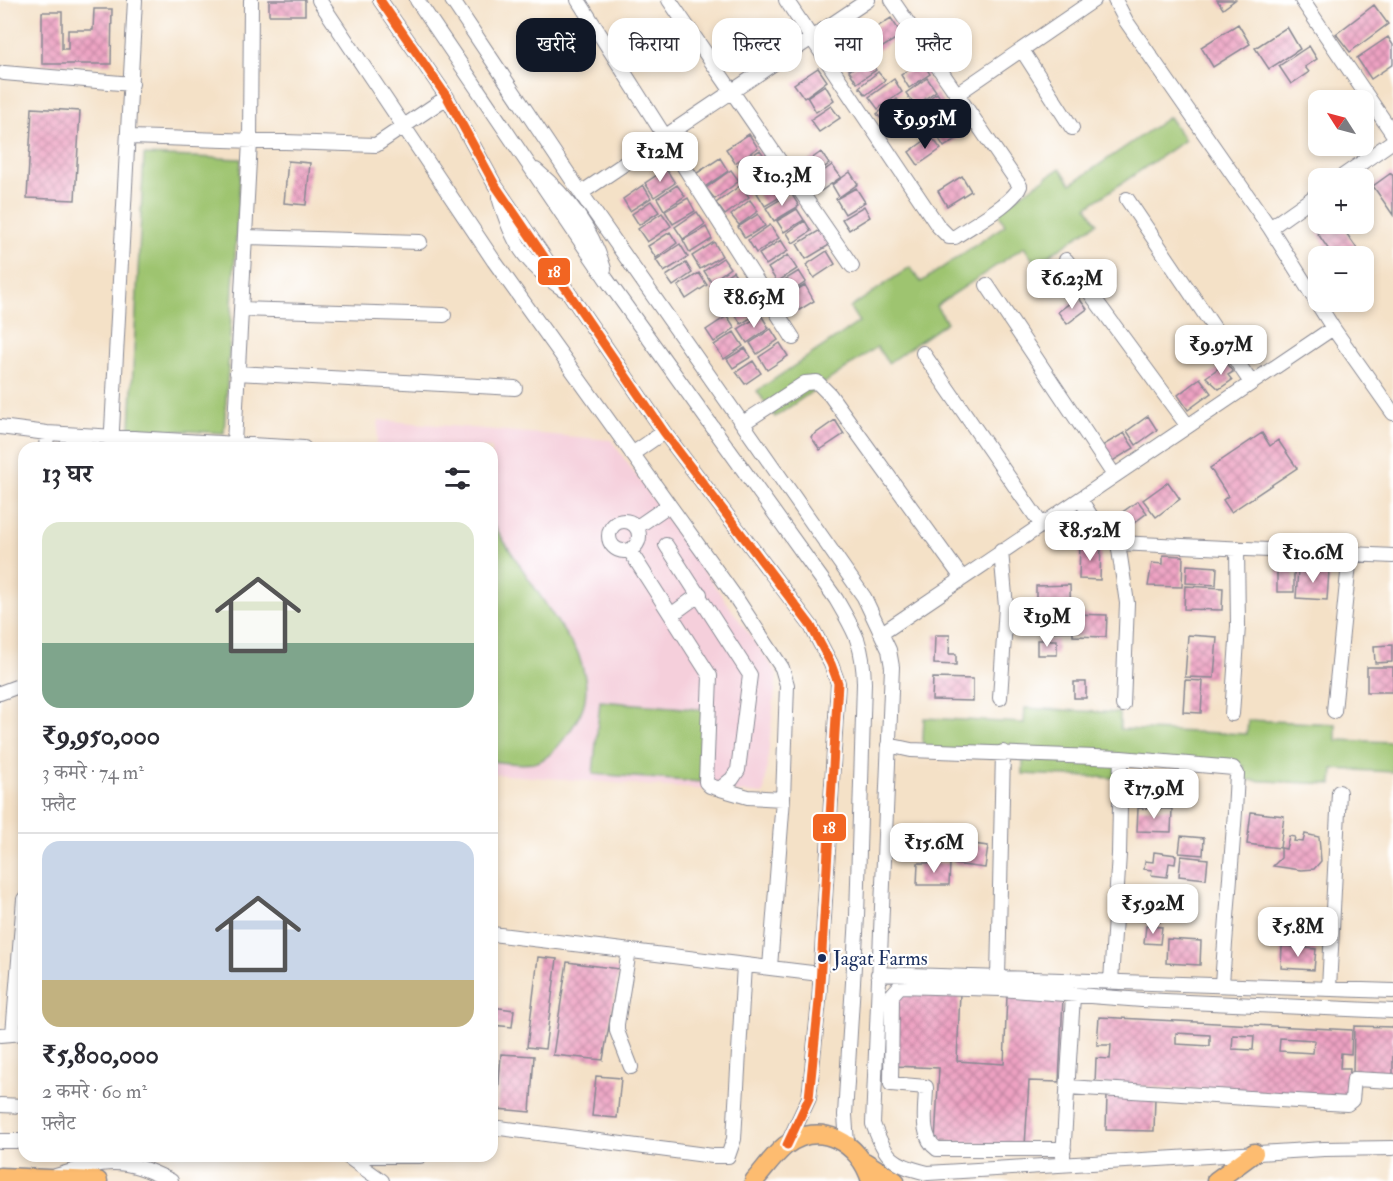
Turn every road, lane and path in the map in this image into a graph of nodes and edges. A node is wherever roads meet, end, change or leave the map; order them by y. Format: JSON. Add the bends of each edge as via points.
{"nodes":[{"id":1,"x":135,"y":0,"type":"edge"},
{"id":2,"x":250,"y":0,"type":"edge"},
{"id":3,"x":319,"y":0,"type":"edge"},
{"id":4,"x":380,"y":0,"type":"edge"},
{"id":5,"x":417,"y":0,"type":"edge"},
{"id":6,"x":452,"y":0,"type":"edge"},
{"id":7,"x":578,"y":0,"type":"edge"},
{"id":8,"x":669,"y":0,"type":"edge"},
{"id":9,"x":786,"y":0,"type":"edge"},
{"id":10,"x":868,"y":0,"type":"edge"},
{"id":11,"x":892,"y":0,"type":"edge"},
{"id":12,"x":1094,"y":0,"type":"edge"},
{"id":13,"x":1114,"y":0,"type":"edge"},
{"id":14,"x":1302,"y":0,"type":"edge"},
{"id":15,"x":811,"y":38,"type":"junction"},
{"id":16,"x":1022,"y":50,"type":"junction"},
{"id":17,"x":4,"y":73,"type":"dead end"},
{"id":18,"x":132,"y":84,"type":"junction"},
{"id":19,"x":731,"y":89,"type":"junction"},
{"id":20,"x":957,"y":94,"type":"junction"},
{"id":21,"x":447,"y":97,"type":"junction"},
{"id":22,"x":404,"y":128,"type":"junction"},
{"id":23,"x":1072,"y":128,"type":"dead end"},
{"id":24,"x":1393,"y":134,"type":"edge"},
{"id":25,"x":130,"y":137,"type":"junction"},
{"id":26,"x":663,"y":138,"type":"junction"},
{"id":27,"x":250,"y":141,"type":"junction"},
{"id":28,"x":1393,"y":141,"type":"edge"},
{"id":29,"x":1354,"y":168,"type":"edge"},
{"id":30,"x":580,"y":193,"type":"junction"},
{"id":31,"x":1128,"y":199,"type":"dead end"},
{"id":32,"x":1308,"y":201,"type":"edge"},
{"id":33,"x":1270,"y":228,"type":"junction"},
{"id":34,"x":245,"y":237,"type":"junction"},
{"id":35,"x":420,"y":242,"type":"dead end"},
{"id":36,"x":1066,"y":260,"type":"dead end"},
{"id":37,"x":852,"y":266,"type":"dead end"},
{"id":38,"x":987,"y":285,"type":"dead end"},
{"id":39,"x":241,"y":309,"type":"junction"},
{"id":40,"x":444,"y":315,"type":"dead end"},
{"id":41,"x":1333,"y":328,"type":"junction"},
{"id":42,"x":793,"y":338,"type":"dead end"},
{"id":43,"x":923,"y":353,"type":"dead end"},
{"id":44,"x":237,"y":373,"type":"junction"},
{"id":45,"x":1250,"y":381,"type":"junction"},
{"id":46,"x":515,"y":388,"type":"dead end"},
{"id":47,"x":1390,"y":403,"type":"edge"},
{"id":48,"x":742,"y":423,"type":"junction"},
{"id":49,"x":1187,"y":425,"type":"junction"},
{"id":50,"x":0,"y":427,"type":"edge"},
{"id":51,"x":664,"y":432,"type":"junction"},
{"id":52,"x":47,"y":433,"type":"junction"},
{"id":53,"x":46,"y":442,"type":"edge"},
{"id":54,"x":112,"y":442,"type":"edge"},
{"id":55,"x":234,"y":442,"type":"edge"},
{"id":56,"x":632,"y":454,"type":"junction"},
{"id":57,"x":1113,"y":475,"type":"junction"},
{"id":58,"x":1080,"y":499,"type":"junction"},
{"id":59,"x":669,"y":505,"type":"junction"},
{"id":60,"x":1041,"y":525,"type":"junction"},
{"id":61,"x":637,"y":527,"type":"junction"},
{"id":62,"x":1118,"y":543,"type":"junction"},
{"id":63,"x":666,"y":544,"type":"dead end"},
{"id":64,"x":1237,"y":548,"type":"junction"},
{"id":65,"x":630,"y":550,"type":"junction"},
{"id":66,"x":1002,"y":551,"type":"junction"},
{"id":67,"x":1350,"y":554,"type":"junction"},
{"id":68,"x":1393,"y":556,"type":"edge"},
{"id":69,"x":963,"y":578,"type":"junction"},
{"id":70,"x":700,"y":594,"type":"junction"},
{"id":71,"x":671,"y":615,"type":"junction"},
{"id":72,"x":882,"y":633,"type":"junction"},
{"id":73,"x":18,"y":686,"type":"edge"},
{"id":74,"x":0,"y":693,"type":"edge"},
{"id":75,"x":1000,"y":698,"type":"dead end"},
{"id":76,"x":1123,"y":705,"type":"dead end"},
{"id":77,"x":1334,"y":711,"type":"dead end"},
{"id":78,"x":1232,"y":714,"type":"dead end"},
{"id":79,"x":888,"y":745,"type":"junction"},
{"id":80,"x":1003,"y":752,"type":"junction"},
{"id":81,"x":1121,"y":758,"type":"junction"},
{"id":82,"x":720,"y":789,"type":"junction"},
{"id":83,"x":1339,"y":792,"type":"dead end"},
{"id":84,"x":783,"y":799,"type":"junction"},
{"id":85,"x":880,"y":914,"type":"junction"},
{"id":86,"x":857,"y":916,"type":"junction"},
{"id":87,"x":498,"y":935,"type":"edge"},
{"id":88,"x":629,"y":951,"type":"junction"},
{"id":89,"x":744,"y":965,"type":"junction"},
{"id":90,"x":18,"y":966,"type":"edge"},
{"id":91,"x":771,"y":967,"type":"junction"},
{"id":92,"x":820,"y":974,"type":"junction"},
{"id":93,"x":878,"y":974,"type":"junction"},
{"id":94,"x":998,"y":978,"type":"junction"},
{"id":95,"x":1111,"y":981,"type":"junction"},
{"id":96,"x":1222,"y":983,"type":"junction"},
{"id":97,"x":1329,"y":988,"type":"junction"},
{"id":98,"x":1393,"y":991,"type":"edge"},
{"id":99,"x":1073,"y":996,"type":"junction"},
{"id":100,"x":1393,"y":1011,"type":"edge"},
{"id":101,"x":12,"y":1034,"type":"edge"},
{"id":102,"x":631,"y":1067,"type":"dead end"},
{"id":103,"x":1393,"y":1081,"type":"edge"},
{"id":104,"x":1067,"y":1087,"type":"junction"},
{"id":105,"x":0,"y":1105,"type":"edge"},
{"id":106,"x":18,"y":1106,"type":"edge"},
{"id":107,"x":498,"y":1128,"type":"edge"},
{"id":108,"x":0,"y":1141,"type":"edge"},
{"id":109,"x":18,"y":1141,"type":"edge"},
{"id":110,"x":847,"y":1144,"type":"junction"},
{"id":111,"x":787,"y":1145,"type":"junction"},
{"id":112,"x":1393,"y":1148,"type":"edge"},
{"id":113,"x":1064,"y":1149,"type":"junction"},
{"id":114,"x":1254,"y":1153,"type":"junction"},
{"id":115,"x":355,"y":1162,"type":"edge"},
{"id":116,"x":865,"y":1162,"type":"junction"},
{"id":117,"x":1063,"y":1165,"type":"junction"},
{"id":118,"x":766,"y":1173,"type":"edge"},
{"id":119,"x":0,"y":1177,"type":"edge"},
{"id":120,"x":49,"y":1179,"type":"junction"},
{"id":121,"x":98,"y":1181,"type":"edge"},
{"id":122,"x":171,"y":1181,"type":"edge"},
{"id":123,"x":382,"y":1181,"type":"edge"},
{"id":124,"x":754,"y":1181,"type":"edge"},
{"id":125,"x":871,"y":1181,"type":"edge"},
{"id":126,"x":895,"y":1181,"type":"edge"},
{"id":127,"x":1215,"y":1181,"type":"edge"}],
"edges":[{"from":1,"to":18,"type":"street"},
{"from":2,"to":27,"type":"street"},
{"from":3,"to":22,"type":"street"},
{"from":4,"to":21,"type":"street"},
{"from":5,"to":86,"type":"street","via":[[607,280],[836,598],[858,636],[864,683]]},
{"from":6,"to":30,"type":"street"},
{"from":7,"to":26,"type":"street"},
{"from":8,"to":19,"type":"street"},
{"from":9,"to":15,"type":"street"},
{"from":10,"to":15,"type":"street"},
{"from":11,"to":20,"type":"street"},
{"from":12,"to":16,"type":"street"},
{"from":13,"to":33,"type":"street"},
{"from":14,"to":24,"type":"street"},
{"from":15,"to":19,"type":"street"},
{"from":15,"to":20,"type":"street","via":[[949,237],[955,237],[1006,202],[1020,186]]},
{"from":16,"to":20,"type":"street"},
{"from":16,"to":23,"type":"street"},
{"from":17,"to":18,"type":"street"},
{"from":18,"to":25,"type":"street"},
{"from":19,"to":26,"type":"street"},
{"from":19,"to":37,"type":"street"},
{"from":21,"to":22,"type":"street"},
{"from":21,"to":51,"type":"street","via":[[495,185],[509,233],[536,271],[569,294]]},
{"from":22,"to":27,"type":"street","via":[[376,145]]},
{"from":22,"to":56,"type":"street"},
{"from":25,"to":27,"type":"street"},
{"from":25,"to":54,"type":"street"},
{"from":26,"to":30,"type":"street"},
{"from":26,"to":42,"type":"street"},
{"from":27,"to":34,"type":"street"},
{"from":28,"to":29,"type":"street"},
{"from":30,"to":48,"type":"street"},
{"from":31,"to":45,"type":"street"},
{"from":32,"to":33,"type":"street"},
{"from":33,"to":41,"type":"street"},
{"from":34,"to":35,"type":"street"},
{"from":34,"to":39,"type":"street"},
{"from":36,"to":49,"type":"street"},
{"from":38,"to":57,"type":"street"},
{"from":39,"to":40,"type":"street"},
{"from":39,"to":44,"type":"street"},
{"from":41,"to":45,"type":"street"},
{"from":41,"to":47,"type":"street"},
{"from":43,"to":60,"type":"street"},
{"from":44,"to":46,"type":"street"},
{"from":44,"to":55,"type":"street"},
{"from":45,"to":49,"type":"street"},
{"from":48,"to":69,"type":"street","via":[[805,383],[817,382]]},
{"from":48,"to":72,"type":"street","via":[[864,597]]},
{"from":49,"to":57,"type":"street"},
{"from":50,"to":52,"type":"street"},
{"from":51,"to":56,"type":"street"},
{"from":51,"to":92,"type":"street","via":[[811,626],[838,683]]},
{"from":52,"to":53,"type":"street"},
{"from":52,"to":54,"type":"street"},
{"from":56,"to":59,"type":"street"},
{"from":57,"to":58,"type":"street"},
{"from":58,"to":60,"type":"street"},
{"from":58,"to":62,"type":"street","via":[[1111,541]]},
{"from":59,"to":61,"type":"street"},
{"from":59,"to":84,"type":"street","via":[[782,668],[787,685]]},
{"from":60,"to":66,"type":"street"},
{"from":61,"to":65,"type":"street","via":[[638,542]]},
{"from":61,"to":65,"type":"street","via":[[622,521],[609,532],[610,543],[616,549]]},
{"from":62,"to":64,"type":"street"},
{"from":62,"to":76,"type":"street","via":[[1127,603]]},
{"from":63,"to":70,"type":"street"},
{"from":64,"to":67,"type":"street"},
{"from":64,"to":78,"type":"street","via":[[1238,626]]},
{"from":65,"to":71,"type":"street"},
{"from":66,"to":69,"type":"street"},
{"from":66,"to":75,"type":"street","via":[[1006,607]]},
{"from":67,"to":68,"type":"street"},
{"from":67,"to":77,"type":"street"},
{"from":69,"to":72,"type":"street"},
{"from":70,"to":71,"type":"street"},
{"from":70,"to":82,"type":"street","via":[[750,675],[738,770]]},
{"from":71,"to":82,"type":"street","via":[[710,676],[706,782]]},
{"from":72,"to":79,"type":"street","via":[[892,667]]},
{"from":73,"to":74,"type":"street"},
{"from":79,"to":80,"type":"street","via":[[910,750]]},
{"from":79,"to":85,"type":"street"},
{"from":80,"to":81,"type":"street"},
{"from":80,"to":94,"type":"street"},
{"from":81,"to":95,"type":"street"},
{"from":81,"to":96,"type":"street","via":[[1229,767],[1235,771]]},
{"from":82,"to":84,"type":"street","via":[[751,798]]},
{"from":83,"to":97,"type":"street"},
{"from":84,"to":91,"type":"street"},
{"from":85,"to":86,"type":"street"},
{"from":85,"to":93,"type":"street"},
{"from":86,"to":110,"type":"street","via":[[845,1115]]},
{"from":87,"to":88,"type":"street"},
{"from":88,"to":89,"type":"street"},
{"from":88,"to":102,"type":"street","via":[[617,1031]]},
{"from":89,"to":91,"type":"street"},
{"from":89,"to":107,"type":"street","via":[[734,1139],[728,1156]]},
{"from":90,"to":101,"type":"street"},
{"from":91,"to":92,"type":"street"},
{"from":92,"to":111,"type":"street","via":[[809,1098]]},
{"from":93,"to":94,"type":"street"},
{"from":93,"to":117,"type":"street","via":[[873,1124],[890,1159],[928,1173]]},
{"from":94,"to":95,"type":"street"},
{"from":95,"to":96,"type":"street"},
{"from":96,"to":97,"type":"street"},
{"from":97,"to":98,"type":"street"},
{"from":99,"to":100,"type":"street"},
{"from":99,"to":104,"type":"street"},
{"from":99,"to":113,"type":"street","via":[[910,984],[900,986],[892,995],[891,1084],[926,1087],[928,1143],[937,1149]]},
{"from":103,"to":104,"type":"street","via":[[1354,1079],[1352,1100],[1347,1104]]},
{"from":104,"to":113,"type":"street"},
{"from":105,"to":106,"type":"street"},
{"from":108,"to":109,"type":"street"},
{"from":110,"to":111,"type":"main road","via":[[817,1135]]},
{"from":110,"to":116,"type":"main road"},
{"from":111,"to":118,"type":"main road"},
{"from":112,"to":114,"type":"street"},
{"from":113,"to":117,"type":"street"},
{"from":114,"to":117,"type":"street"},
{"from":114,"to":127,"type":"main road"},
{"from":115,"to":123,"type":"street"},
{"from":116,"to":125,"type":"main road"},
{"from":116,"to":126,"type":"main road"},
{"from":118,"to":124,"type":"main road"},
{"from":119,"to":120,"type":"main road"},
{"from":120,"to":121,"type":"main road"},
{"from":120,"to":122,"type":"street","via":[[98,1163],[140,1165]]}]}
